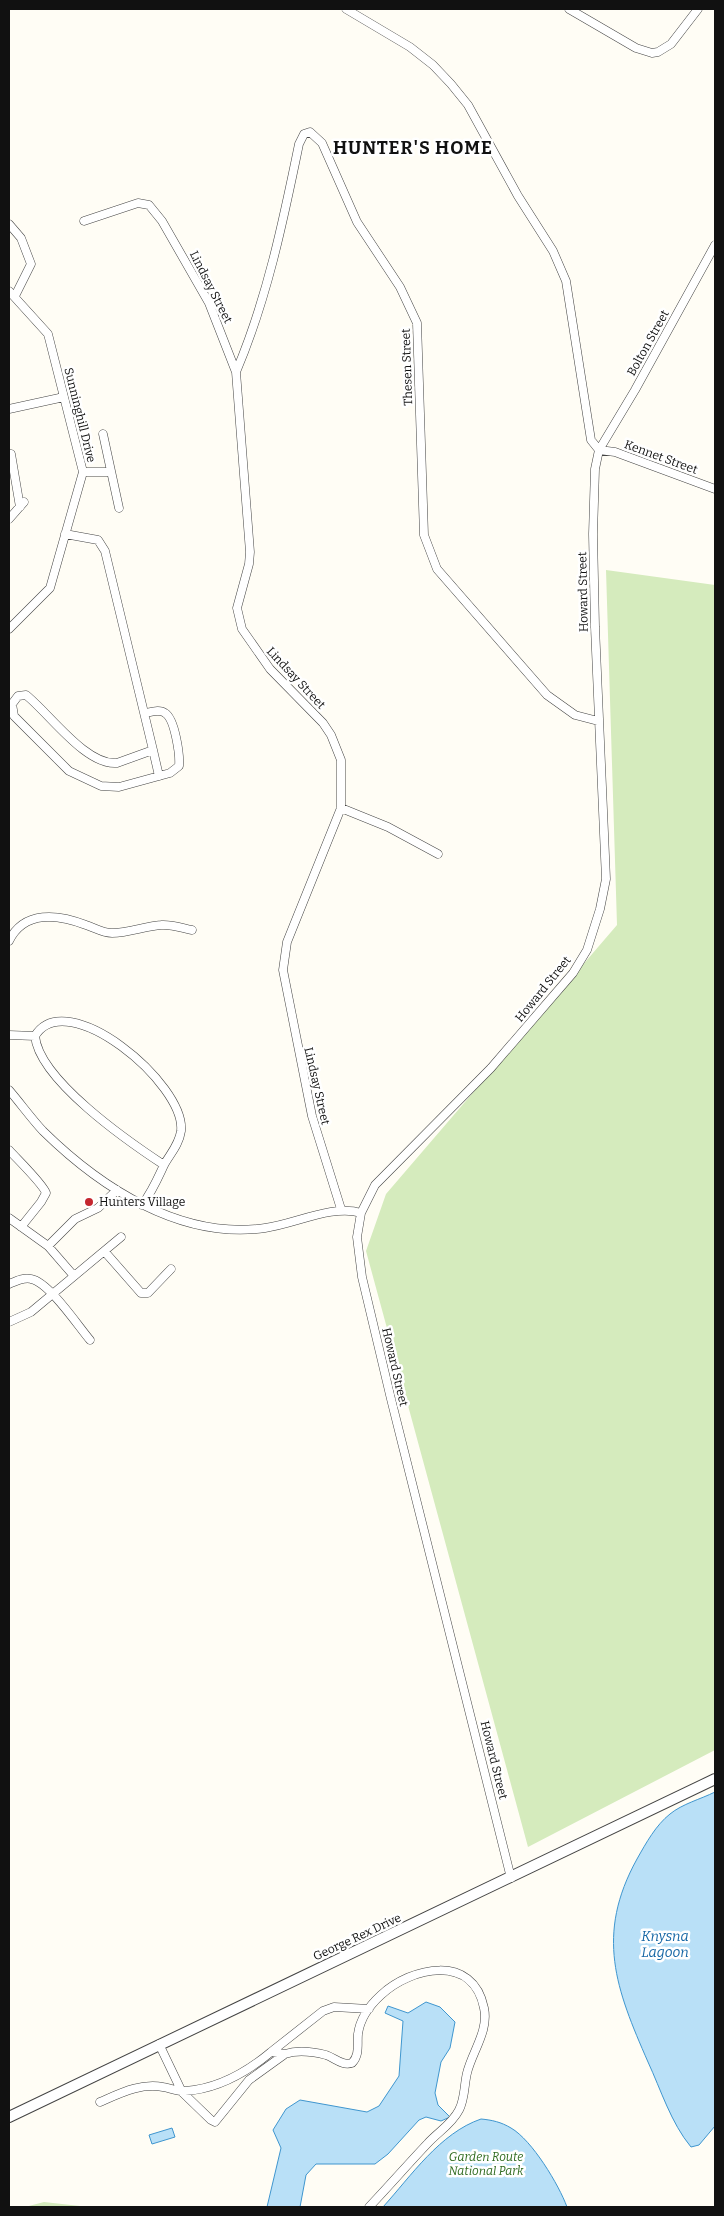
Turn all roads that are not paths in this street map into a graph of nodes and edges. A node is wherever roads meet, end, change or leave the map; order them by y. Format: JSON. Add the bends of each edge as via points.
{"nodes":[{"id":1,"x":346,"y":9,"type":"edge"},
{"id":2,"x":569,"y":9,"type":"edge"},
{"id":3,"x":698,"y":9,"type":"edge"},
{"id":4,"x":84,"y":221,"type":"dead end"},
{"id":5,"x":9,"y":224,"type":"edge"},
{"id":6,"x":715,"y":245,"type":"edge"},
{"id":7,"x":12,"y":294,"type":"edge"},
{"id":8,"x":236,"y":372,"type":"junction"},
{"id":9,"x":64,"y":397,"type":"junction"},
{"id":10,"x":9,"y":408,"type":"edge"},
{"id":11,"x":103,"y":434,"type":"dead end"},
{"id":12,"x":599,"y":450,"type":"junction"},
{"id":13,"x":11,"y":454,"type":"dead end"},
{"id":14,"x":84,"y":472,"type":"junction"},
{"id":15,"x":111,"y":472,"type":"junction"},
{"id":16,"x":715,"y":489,"type":"edge"},
{"id":17,"x":119,"y":508,"type":"dead end"},
{"id":18,"x":9,"y":519,"type":"edge"},
{"id":19,"x":65,"y":534,"type":"junction"},
{"id":20,"x":9,"y":629,"type":"edge"},
{"id":21,"x":145,"y":713,"type":"junction"},
{"id":22,"x":598,"y":721,"type":"junction"},
{"id":23,"x":153,"y":750,"type":"junction"},
{"id":24,"x":159,"y":776,"type":"junction"},
{"id":25,"x":341,"y":808,"type":"junction"},
{"id":26,"x":438,"y":854,"type":"dead end"},
{"id":27,"x":192,"y":930,"type":"dead end"},
{"id":28,"x":9,"y":941,"type":"edge"},
{"id":29,"x":9,"y":1035,"type":"edge"},
{"id":30,"x":35,"y":1036,"type":"junction"},
{"id":31,"x":9,"y":1090,"type":"edge"},
{"id":32,"x":9,"y":1150,"type":"edge"},
{"id":33,"x":164,"y":1165,"type":"junction"},
{"id":34,"x":117,"y":1190,"type":"junction"},
{"id":35,"x":142,"y":1205,"type":"junction"},
{"id":36,"x":341,"y":1209,"type":"junction"},
{"id":37,"x":361,"y":1213,"type":"junction"},
{"id":38,"x":9,"y":1218,"type":"edge"},
{"id":39,"x":21,"y":1227,"type":"junction"},
{"id":40,"x":121,"y":1237,"type":"dead end"},
{"id":41,"x":48,"y":1246,"type":"junction"},
{"id":42,"x":105,"y":1252,"type":"junction"},
{"id":43,"x":171,"y":1269,"type":"dead end"},
{"id":44,"x":74,"y":1276,"type":"junction"},
{"id":45,"x":9,"y":1284,"type":"edge"},
{"id":46,"x":53,"y":1295,"type":"junction"},
{"id":47,"x":9,"y":1322,"type":"edge"},
{"id":48,"x":90,"y":1340,"type":"dead end"},
{"id":49,"x":715,"y":1779,"type":"edge"},
{"id":50,"x":511,"y":1878,"type":"junction"},
{"id":51,"x":368,"y":2009,"type":"junction"},
{"id":52,"x":159,"y":2044,"type":"junction"},
{"id":53,"x":271,"y":2052,"type":"junction"},
{"id":54,"x":285,"y":2054,"type":"junction"},
{"id":55,"x":182,"y":2092,"type":"junction"},
{"id":56,"x":100,"y":2102,"type":"dead end"},
{"id":57,"x":9,"y":2117,"type":"edge"},
{"id":58,"x":369,"y":2207,"type":"edge"}],
"edges":[{"from":1,"to":12,"type":"street","via":[[410,47],[451,84],[468,106],[553,252],[566,281],[591,440]]},
{"from":2,"to":3,"type":"street","via":[[636,48],[652,53],[671,44]]},
{"from":4,"to":8,"type":"street","name":"Lindsay Street","via":[[138,203],[154,208],[209,303]]},
{"from":5,"to":7,"type":"street","via":[[21,238],[31,264]]},
{"from":6,"to":12,"type":"street","name":"Bolton Street","via":[[636,390]]},
{"from":7,"to":9,"type":"street","name":"Sunninghill Drive","via":[[48,334]]},
{"from":8,"to":22,"type":"street","name":"Thesen Street","via":[[254,326],[278,244],[299,144],[304,134],[310,132],[322,143],[357,222],[400,287],[417,323],[424,535],[437,569],[547,695],[575,715]]},
{"from":8,"to":25,"type":"street","name":"Lindsay Street","via":[[250,552],[237,608],[238,618],[246,638],[270,669],[331,735],[341,760]]},
{"from":9,"to":10,"type":"street"},
{"from":9,"to":14,"type":"street","name":"Sunninghill Drive"},
{"from":11,"to":15,"type":"street"},
{"from":12,"to":16,"type":"street","name":"Kennet Street","via":[[615,452]]},
{"from":12,"to":22,"type":"street","name":"Howard Street","via":[[593,501]]},
{"from":13,"to":18,"type":"street","via":[[22,504]]},
{"from":14,"to":15,"type":"street"},
{"from":14,"to":19,"type":"street","name":"Sunninghill Drive"},
{"from":15,"to":17,"type":"street"},
{"from":19,"to":20,"type":"street","name":"Sunninghill Drive","via":[[50,588]]},
{"from":19,"to":21,"type":"street","via":[[98,540],[104,548]]},
{"from":21,"to":23,"type":"street"},
{"from":21,"to":24,"type":"street","via":[[165,712],[174,730],[179,766]]},
{"from":22,"to":37,"type":"street","name":"Howard Street","via":[[606,879],[587,950],[564,984],[511,1046],[382,1176]]},
{"from":23,"to":24,"type":"street"},
{"from":23,"to":24,"type":"street","via":[[117,763],[105,762],[91,755],[26,695],[18,696],[12,704],[16,720],[76,775],[113,788]]},
{"from":25,"to":26,"type":"street","via":[[388,827]]},
{"from":25,"to":36,"type":"street","name":"Lindsay Street","via":[[287,942],[283,970],[312,1116]]},
{"from":27,"to":28,"type":"street","via":[[162,925],[108,933],[66,919],[41,918],[20,925]]},
{"from":29,"to":30,"type":"street"},
{"from":30,"to":33,"type":"street","via":[[38,1051],[68,1090],[85,1107]]},
{"from":30,"to":33,"type":"street","via":[[50,1022],[72,1022],[123,1047],[140,1060],[176,1107],[179,1116],[179,1139]]},
{"from":31,"to":34,"type":"street","via":[[64,1151]]},
{"from":32,"to":39,"type":"street","via":[[42,1184],[46,1193]]},
{"from":33,"to":35,"type":"street","via":[[154,1189]]},
{"from":34,"to":35,"type":"street"},
{"from":34,"to":41,"type":"street","via":[[98,1208],[75,1218]]},
{"from":35,"to":36,"type":"street","via":[[194,1224],[240,1230],[284,1225]]},
{"from":36,"to":37,"type":"street"},
{"from":37,"to":50,"type":"street","name":"Howard Street","via":[[357,1248],[362,1277]]},
{"from":38,"to":39,"type":"street"},
{"from":39,"to":41,"type":"street"},
{"from":40,"to":42,"type":"street"},
{"from":41,"to":44,"type":"street"},
{"from":42,"to":43,"type":"street","via":[[141,1293],[148,1293]]},
{"from":42,"to":44,"type":"street"},
{"from":44,"to":46,"type":"street"},
{"from":45,"to":46,"type":"street","via":[[31,1279]]},
{"from":46,"to":47,"type":"street","via":[[31,1312]]},
{"from":46,"to":48,"type":"street"},
{"from":49,"to":50,"type":"street","name":"George Rex Drive"},
{"from":50,"to":52,"type":"street","name":"George Rex Drive"},
{"from":51,"to":53,"type":"street","via":[[334,2007]]},
{"from":51,"to":54,"type":"street","via":[[362,2020],[352,2063],[344,2064],[316,2053]]},
{"from":51,"to":58,"type":"street","via":[[382,1994],[414,1975],[434,1969],[447,1969],[471,1982],[485,2008],[483,2031],[467,2072],[460,2109]]},
{"from":52,"to":55,"type":"street"},
{"from":52,"to":57,"type":"street","name":"George Rex Drive"},
{"from":53,"to":54,"type":"street"},
{"from":53,"to":55,"type":"street","via":[[238,2075],[214,2086]]},
{"from":54,"to":55,"type":"street","via":[[249,2080],[217,2121],[211,2120]]},
{"from":55,"to":56,"type":"street","via":[[147,2086],[125,2090]]}]}
